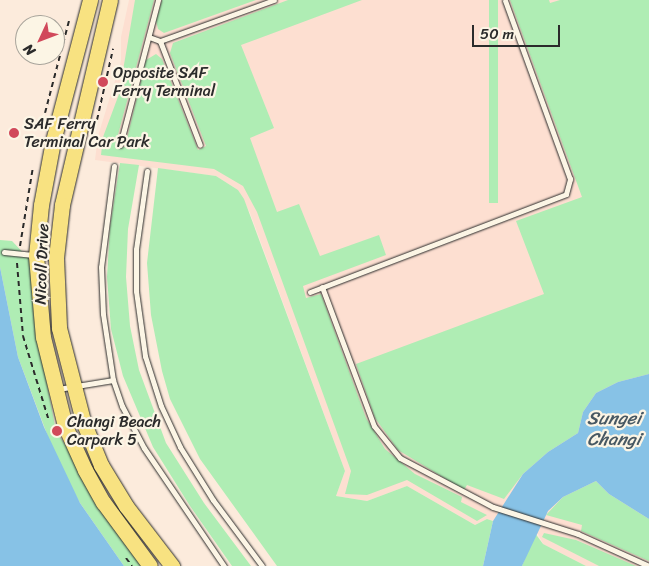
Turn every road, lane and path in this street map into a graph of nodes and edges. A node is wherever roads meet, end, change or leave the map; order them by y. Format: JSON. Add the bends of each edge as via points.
{"nodes":[{"id":1,"x":90,"y":0,"type":"edge"},
{"id":2,"x":110,"y":0,"type":"edge"},
{"id":3,"x":158,"y":0,"type":"edge"},
{"id":4,"x":274,"y":0,"type":"edge"},
{"id":5,"x":505,"y":0,"type":"edge"},
{"id":6,"x":149,"y":37,"type":"junction"},
{"id":7,"x":160,"y":41,"type":"junction"},
{"id":8,"x":120,"y":145,"type":"dead end"},
{"id":9,"x":200,"y":145,"type":"dead end"},
{"id":10,"x":114,"y":166,"type":"dead end"},
{"id":11,"x":147,"y":171,"type":"dead end"},
{"id":12,"x":4,"y":252,"type":"dead end"},
{"id":13,"x":36,"y":256,"type":"junction"},
{"id":14,"x":56,"y":258,"type":"junction"},
{"id":15,"x":322,"y":287,"type":"junction"},
{"id":16,"x":310,"y":292,"type":"dead end"},
{"id":17,"x":113,"y":380,"type":"junction"},
{"id":18,"x":72,"y":385,"type":"junction"},
{"id":19,"x":54,"y":390,"type":"junction"},
{"id":20,"x":150,"y":566,"type":"edge"},
{"id":21,"x":172,"y":566,"type":"edge"},
{"id":22,"x":224,"y":566,"type":"edge"},
{"id":23,"x":262,"y":566,"type":"edge"},
{"id":24,"x":649,"y":566,"type":"edge"}],
"edges":[{"from":1,"to":13,"type":"main road","name":"Nicoll Drive","via":[[53,141]]},
{"from":2,"to":14,"type":"main road","name":"Nicoll Drive","via":[[70,163]]},
{"from":3,"to":6,"type":"lane"},
{"from":4,"to":7,"type":"lane"},
{"from":5,"to":15,"type":"lane","via":[[570,179],[570,187],[559,199]]},
{"from":6,"to":7,"type":"lane"},
{"from":6,"to":8,"type":"lane"},
{"from":7,"to":9,"type":"lane"},
{"from":10,"to":17,"type":"lane","via":[[101,267],[103,314]]},
{"from":11,"to":23,"type":"lane","via":[[136,258],[136,291],[145,356],[170,428],[196,475]]},
{"from":12,"to":13,"type":"lane"},
{"from":13,"to":14,"type":"lane"},
{"from":13,"to":19,"type":"main road","name":"Nicoll Drive","via":[[43,337]]},
{"from":14,"to":18,"type":"main road","name":"Nicoll Drive","via":[[59,328]]},
{"from":15,"to":16,"type":"lane"},
{"from":15,"to":24,"type":"lane","via":[[366,406],[386,444],[419,471],[493,507],[546,523]]},
{"from":17,"to":18,"type":"lane"},
{"from":17,"to":22,"type":"lane","via":[[122,406],[144,448]]},
{"from":18,"to":19,"type":"lane"},
{"from":18,"to":21,"type":"main road","name":"Nicoll Drive","via":[[101,465],[126,506]]},
{"from":19,"to":20,"type":"main road","name":"Nicoll Drive","via":[[65,426],[85,470],[103,502]]}]}
